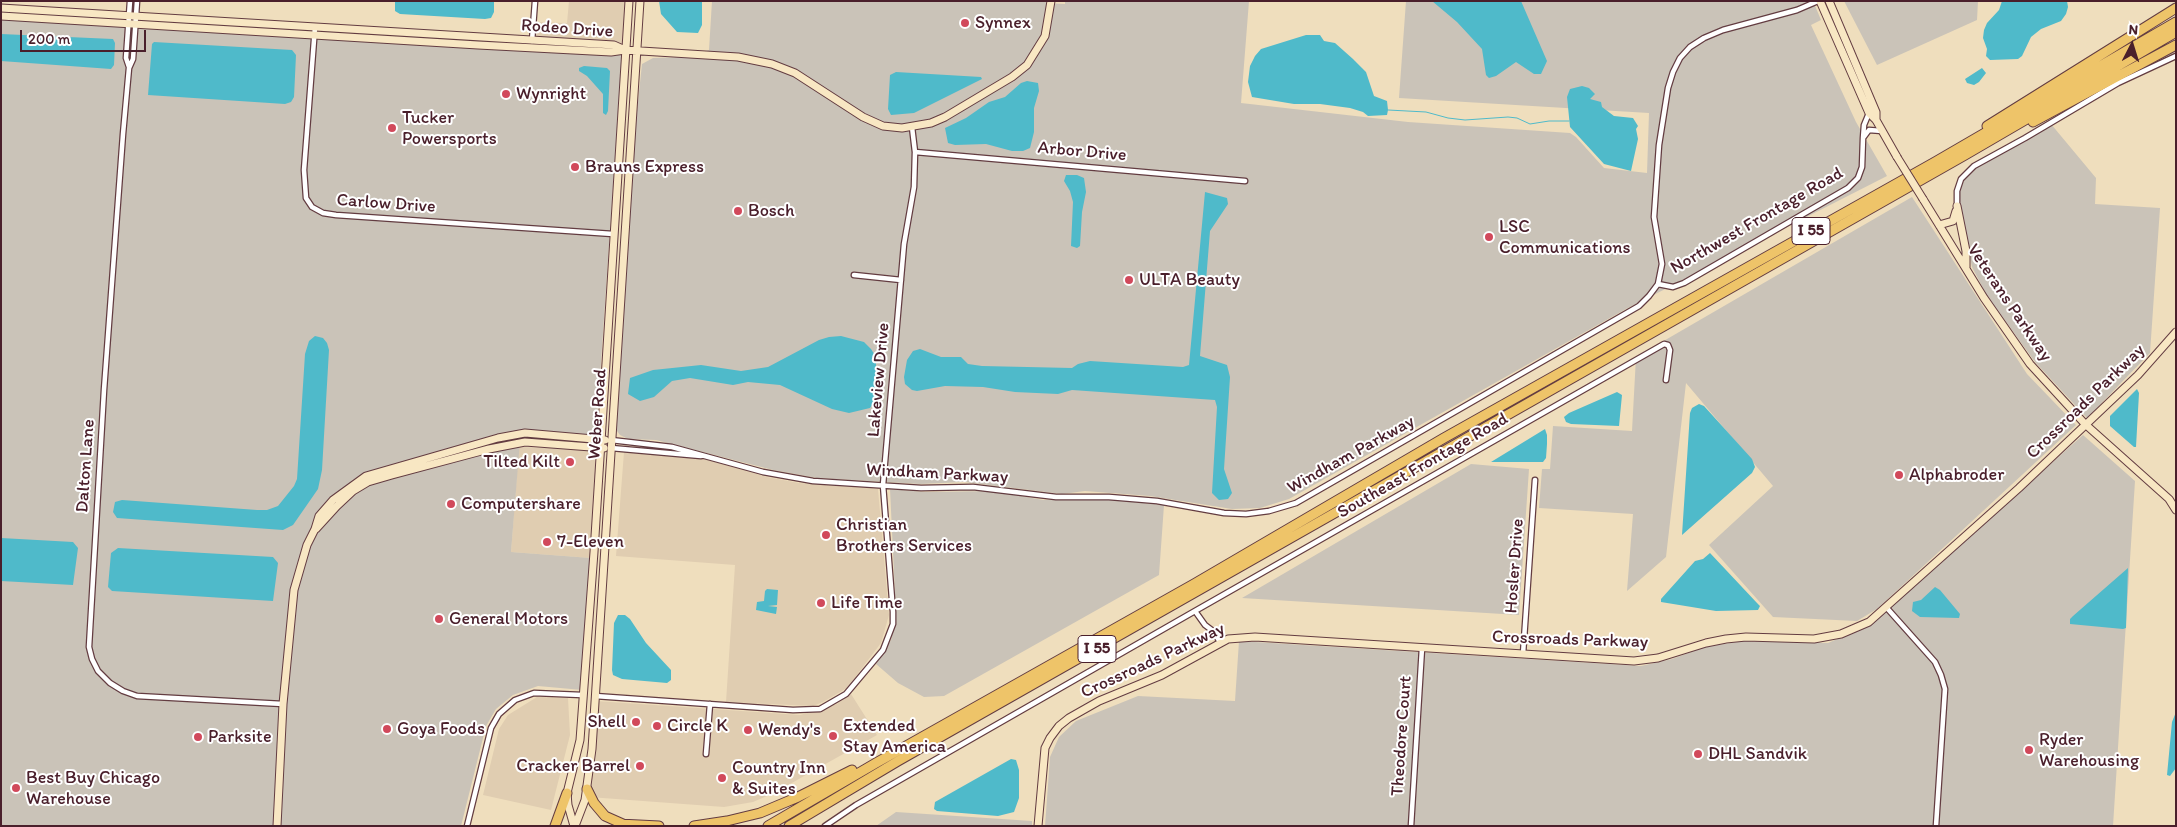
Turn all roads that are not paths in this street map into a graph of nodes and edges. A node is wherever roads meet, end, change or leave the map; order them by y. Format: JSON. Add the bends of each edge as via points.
{"nodes":[{"id":1,"x":130,"y":1,"type":"edge"},
{"id":2,"x":137,"y":1,"type":"edge"},
{"id":3,"x":535,"y":1,"type":"edge"},
{"id":4,"x":629,"y":1,"type":"edge"},
{"id":5,"x":640,"y":1,"type":"edge"},
{"id":6,"x":1051,"y":1,"type":"edge"},
{"id":7,"x":1819,"y":1,"type":"edge"},
{"id":8,"x":1829,"y":1,"type":"edge"},
{"id":9,"x":1,"y":8,"type":"edge"},
{"id":10,"x":2176,"y":8,"type":"edge"},
{"id":11,"x":1,"y":16,"type":"edge"},
{"id":12,"x":133,"y":20,"type":"junction"},
{"id":13,"x":2176,"y":22,"type":"edge"},
{"id":14,"x":315,"y":26,"type":"junction"},
{"id":15,"x":2176,"y":32,"type":"edge"},
{"id":16,"x":314,"y":35,"type":"junction"},
{"id":17,"x":532,"y":44,"type":"junction"},
{"id":18,"x":2176,"y":45,"type":"edge"},
{"id":19,"x":625,"y":50,"type":"junction"},
{"id":20,"x":638,"y":51,"type":"junction"},
{"id":21,"x":2176,"y":56,"type":"edge"},
{"id":22,"x":1869,"y":113,"type":"junction"},
{"id":23,"x":1876,"y":120,"type":"junction"},
{"id":24,"x":912,"y":127,"type":"junction"},
{"id":25,"x":1882,"y":131,"type":"junction"},
{"id":26,"x":1863,"y":138,"type":"junction"},
{"id":27,"x":1963,"y":151,"type":"junction"},
{"id":28,"x":915,"y":152,"type":"junction"},
{"id":29,"x":1245,"y":181,"type":"dead end"},
{"id":30,"x":1957,"y":206,"type":"junction"},
{"id":31,"x":1939,"y":225,"type":"junction"},
{"id":32,"x":613,"y":234,"type":"junction"},
{"id":33,"x":1966,"y":268,"type":"junction"},
{"id":34,"x":854,"y":275,"type":"dead end"},
{"id":35,"x":901,"y":280,"type":"junction"},
{"id":36,"x":1658,"y":284,"type":"junction"},
{"id":37,"x":2176,"y":332,"type":"edge"},
{"id":38,"x":1666,"y":380,"type":"dead end"},
{"id":39,"x":2085,"y":424,"type":"junction"},
{"id":40,"x":601,"y":443,"type":"junction"},
{"id":41,"x":611,"y":444,"type":"junction"},
{"id":42,"x":705,"y":456,"type":"junction"},
{"id":43,"x":1535,"y":480,"type":"dead end"},
{"id":44,"x":883,"y":485,"type":"junction"},
{"id":45,"x":2173,"y":500,"type":"edge"},
{"id":46,"x":2176,"y":510,"type":"edge"},
{"id":47,"x":1886,"y":607,"type":"junction"},
{"id":48,"x":1195,"y":611,"type":"junction"},
{"id":49,"x":1220,"y":642,"type":"junction"},
{"id":50,"x":1422,"y":648,"type":"junction"},
{"id":51,"x":1522,"y":654,"type":"junction"},
{"id":52,"x":582,"y":695,"type":"junction"},
{"id":53,"x":595,"y":696,"type":"junction"},
{"id":54,"x":283,"y":704,"type":"junction"},
{"id":55,"x":710,"y":704,"type":"junction"},
{"id":56,"x":706,"y":754,"type":"dead end"},
{"id":57,"x":898,"y":761,"type":"junction"},
{"id":58,"x":876,"y":763,"type":"junction"},
{"id":59,"x":587,"y":789,"type":"junction"},
{"id":60,"x":568,"y":793,"type":"junction"},
{"id":61,"x":623,"y":824,"type":"junction"},
{"id":62,"x":276,"y":826,"type":"edge"},
{"id":63,"x":466,"y":826,"type":"edge"},
{"id":64,"x":555,"y":826,"type":"edge"},
{"id":65,"x":574,"y":826,"type":"edge"},
{"id":66,"x":611,"y":826,"type":"edge"},
{"id":67,"x":659,"y":826,"type":"edge"},
{"id":68,"x":694,"y":826,"type":"edge"},
{"id":69,"x":768,"y":826,"type":"edge"},
{"id":70,"x":789,"y":826,"type":"edge"},
{"id":71,"x":794,"y":826,"type":"edge"},
{"id":72,"x":825,"y":826,"type":"edge"},
{"id":73,"x":1038,"y":826,"type":"edge"},
{"id":74,"x":1410,"y":826,"type":"edge"},
{"id":75,"x":1936,"y":826,"type":"edge"}],
"edges":[{"from":1,"to":12,"type":"street","name":"Dalton Lane"},
{"from":2,"to":12,"type":"street","name":"Dalton Lane"},
{"from":3,"to":17,"type":"street"},
{"from":4,"to":19,"type":"main road","name":"Weber Road"},
{"from":5,"to":20,"type":"main road","name":"Weber Road"},
{"from":6,"to":24,"type":"main road","name":"Rodeo Drive","via":[[1045,36],[1027,65],[945,117],[931,124]]},
{"from":7,"to":22,"type":"main road","name":"Veterans Parkway"},
{"from":7,"to":36,"type":"street","via":[[1704,38],[1680,58],[1668,88],[1660,145],[1654,217],[1662,264]]},
{"from":8,"to":23,"type":"main road","name":"Veterans Parkway","via":[[1876,112]]},
{"from":9,"to":12,"type":"main road","name":"Rodeo Drive"},
{"from":10,"to":27,"type":"highway","via":[[1995,120]]},
{"from":11,"to":12,"type":"main road","name":"Rodeo Drive"},
{"from":12,"to":14,"type":"main road","name":"Rodeo Drive"},
{"from":12,"to":16,"type":"main road","name":"Rodeo Drive"},
{"from":12,"to":54,"type":"street","name":"Dalton Lane","via":[[126,58],[129,68],[88,633],[92,659],[110,684],[137,696]]},
{"from":13,"to":27,"type":"highway","number":"I 55"},
{"from":14,"to":16,"type":"street","name":"Carlow Drive"},
{"from":14,"to":17,"type":"main road","name":"Rodeo Drive"},
{"from":15,"to":27,"type":"highway","number":"I 55"},
{"from":16,"to":17,"type":"main road","name":"Rodeo Drive"},
{"from":16,"to":32,"type":"street","name":"Carlow Drive","via":[[304,177],[306,198],[312,207],[336,215]]},
{"from":17,"to":19,"type":"main road","name":"Rodeo Drive","via":[[614,45]]},
{"from":18,"to":27,"type":"highway","via":[[2045,116]]},
{"from":19,"to":20,"type":"main road","name":"Rodeo Drive"},
{"from":19,"to":32,"type":"main road","name":"Weber Road"},
{"from":20,"to":24,"type":"main road","name":"Rodeo Drive","via":[[760,61],[804,78],[875,123]]},
{"from":20,"to":41,"type":"main road","name":"Weber Road"},
{"from":21,"to":30,"type":"street","via":[[2118,83],[1974,166],[1961,179]]},
{"from":22,"to":23,"type":"main road","name":"Veterans Parkway"},
{"from":22,"to":26,"type":"street","name":"Northwest Frontage Road"},
{"from":23,"to":25,"type":"main road","name":"Veterans Parkway"},
{"from":24,"to":28,"type":"street","name":"Lakeview Drive"},
{"from":25,"to":26,"type":"street","via":[[1869,130]]},
{"from":25,"to":31,"type":"main road","name":"Veterans Parkway","bridge":true},
{"from":26,"to":36,"type":"street","name":"Northwest Frontage Road","via":[[1862,168],[1848,188],[1684,283],[1673,287]]},
{"from":27,"to":57,"type":"highway","number":"I 55"},
{"from":27,"to":58,"type":"highway","number":"I 55","via":[[1444,438],[1110,632]]},
{"from":28,"to":29,"type":"street","name":"Arbor Drive"},
{"from":28,"to":35,"type":"street","name":"Lakeview Drive","via":[[912,204]]},
{"from":30,"to":31,"type":"main road","via":[[1953,222]]},
{"from":30,"to":33,"type":"main road"},
{"from":31,"to":33,"type":"main road","name":"Veterans Parkway"},
{"from":32,"to":40,"type":"main road","name":"Weber Road"},
{"from":33,"to":39,"type":"main road","name":"Veterans Parkway","via":[[2030,364]]},
{"from":34,"to":35,"type":"street"},
{"from":35,"to":44,"type":"street","name":"Lakeview Drive"},
{"from":36,"to":44,"type":"street","name":"Windham Parkway","via":[[1639,306],[1320,491],[1269,511],[1224,513],[1156,501],[1096,496],[1039,496],[973,487]]},
{"from":37,"to":39,"type":"main road","name":"Crossroads Parkway","via":[[2138,375]]},
{"from":38,"to":48,"type":"street","name":"Southeast Frontage Road","via":[[1670,350],[1664,344]]},
{"from":39,"to":45,"type":"main road","name":"Veterans Parkway"},
{"from":39,"to":47,"type":"main road","name":"Crossroads Parkway","via":[[2020,488]]},
{"from":40,"to":41,"type":"main road"},
{"from":40,"to":52,"type":"main road","name":"Weber Road"},
{"from":40,"to":54,"type":"main road","via":[[526,434],[498,438],[390,468],[366,476],[350,486],[320,516],[307,545],[294,590]]},
{"from":41,"to":42,"type":"street"},
{"from":41,"to":42,"type":"street","name":"Windham Parkway","via":[[662,445]]},
{"from":41,"to":53,"type":"main road","name":"Weber Road"},
{"from":42,"to":44,"type":"street","name":"Windham Parkway","via":[[794,479]]},
{"from":43,"to":51,"type":"street","name":"Hosler Drive"},
{"from":44,"to":55,"type":"street","name":"Lakeview Drive","via":[[893,612],[889,637],[879,655],[846,694],[820,709]]},
{"from":45,"to":46,"type":"main road","name":"Veterans Parkway"},
{"from":47,"to":51,"type":"main road","name":"Crossroads Parkway","via":[[1869,622],[1826,638],[1726,639],[1658,658],[1634,661]]},
{"from":47,"to":75,"type":"street","via":[[1935,662],[1941,675],[1945,702]]},
{"from":48,"to":49,"type":"street"},
{"from":48,"to":72,"type":"street","via":[[856,805]]},
{"from":49,"to":50,"type":"main road","name":"Crossroads Parkway","via":[[1255,637]]},
{"from":49,"to":73,"type":"main road","name":"Crossroads Parkway","via":[[1162,676],[1099,701],[1059,726],[1045,748]]},
{"from":50,"to":51,"type":"main road","name":"Crossroads Parkway"},
{"from":50,"to":74,"type":"street","name":"Theodore Court"},
{"from":52,"to":60,"type":"main road","name":"Weber Road","via":[[580,740]]},
{"from":52,"to":63,"type":"street","via":[[534,693],[515,700],[500,714],[491,728]]},
{"from":53,"to":55,"type":"street","name":"Lakeview Drive"},
{"from":53,"to":59,"type":"main road","name":"Weber Road"},
{"from":54,"to":62,"type":"main road"},
{"from":55,"to":56,"type":"street"},
{"from":57,"to":70,"type":"highway","number":"I 55"},
{"from":57,"to":71,"type":"highway"},
{"from":58,"to":68,"type":"highway","via":[[858,768],[760,813]]},
{"from":58,"to":69,"type":"highway","number":"I 55"},
{"from":59,"to":61,"type":"highway","via":[[605,816]]},
{"from":59,"to":65,"type":"main road","name":"Weber Road","via":[[583,808]]},
{"from":60,"to":64,"type":"highway"},
{"from":60,"to":65,"type":"main road","name":"Weber Road"},
{"from":61,"to":66,"type":"highway"},
{"from":61,"to":67,"type":"highway"}]}
